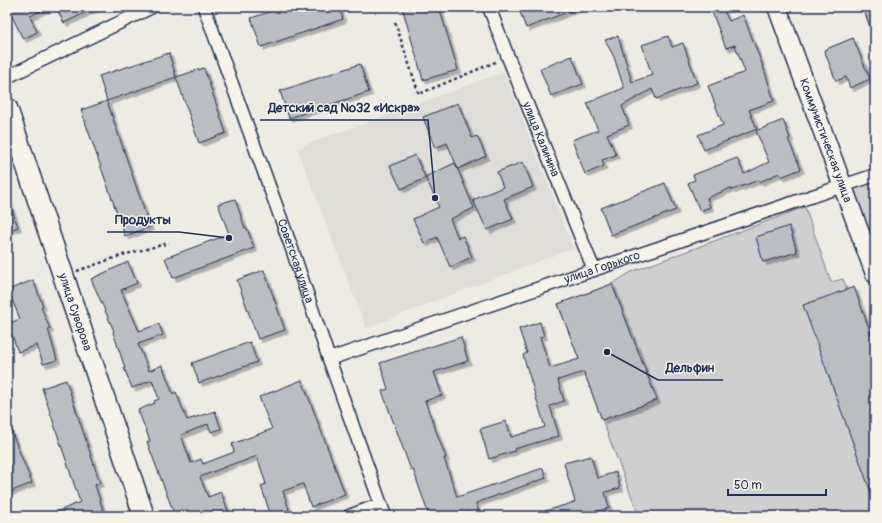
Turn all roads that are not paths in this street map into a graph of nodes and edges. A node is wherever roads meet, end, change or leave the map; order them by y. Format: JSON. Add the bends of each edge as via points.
{"nodes":[{"id":1,"x":152,"y":7,"type":"edge"},
{"id":2,"x":204,"y":7,"type":"edge"},
{"id":3,"x":489,"y":7,"type":"edge"},
{"id":4,"x":777,"y":7,"type":"edge"},
{"id":5,"x":7,"y":77,"type":"edge"},
{"id":6,"x":7,"y":108,"type":"edge"},
{"id":7,"x":875,"y":175,"type":"edge"},
{"id":8,"x":843,"y":186,"type":"junction"},
{"id":9,"x":594,"y":270,"type":"junction"},
{"id":10,"x":875,"y":274,"type":"edge"},
{"id":11,"x":329,"y":359,"type":"junction"},
{"id":12,"x":381,"y":504,"type":"junction"},
{"id":13,"x":144,"y":516,"type":"edge"},
{"id":14,"x":349,"y":516,"type":"edge"},
{"id":15,"x":385,"y":516,"type":"edge"}],
"edges":[{"from":1,"to":5,"type":"street"},
{"from":2,"to":11,"type":"street","name":"Советская улица"},
{"from":3,"to":9,"type":"street","name":"улица Калинина"},
{"from":4,"to":8,"type":"main road","name":"Коммунистическая улица"},
{"from":6,"to":13,"type":"main road","name":"улица Суворова"},
{"from":7,"to":8,"type":"street","name":"улица Горького"},
{"from":8,"to":9,"type":"street","name":"улица Горького"},
{"from":8,"to":10,"type":"main road","name":"Коммунистическая улица"},
{"from":9,"to":11,"type":"street","name":"улица Горького"},
{"from":11,"to":12,"type":"street","name":"Советская улица"},
{"from":12,"to":14,"type":"street"},
{"from":12,"to":15,"type":"street","name":"Советская улица"}]}
